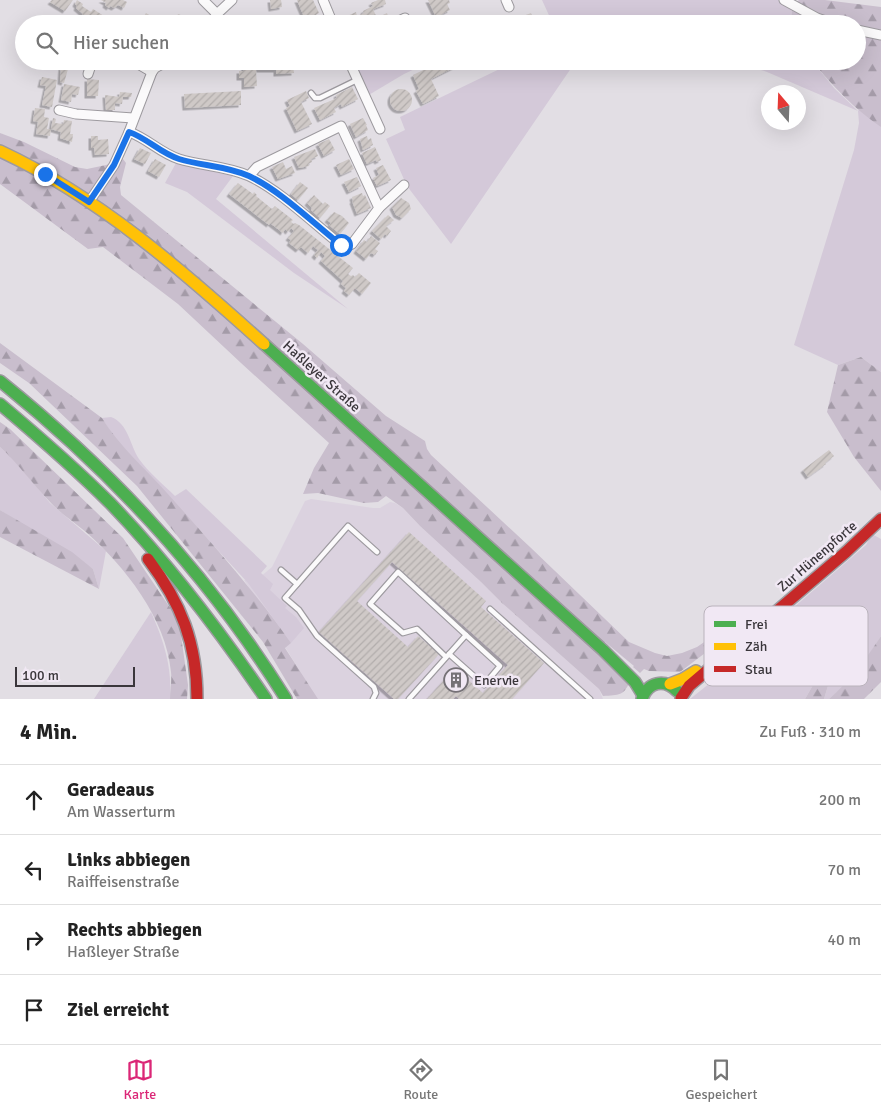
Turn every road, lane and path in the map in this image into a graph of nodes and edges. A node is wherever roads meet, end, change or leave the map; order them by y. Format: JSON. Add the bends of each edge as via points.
{"nodes":[{"id":1,"x":203,"y":0,"type":"edge"},
{"id":2,"x":232,"y":0,"type":"edge"},
{"id":3,"x":323,"y":0,"type":"edge"},
{"id":4,"x":784,"y":0,"type":"edge"},
{"id":5,"x":217,"y":14,"type":"joint"},
{"id":6,"x":329,"y":15,"type":"edge"},
{"id":7,"x":812,"y":15,"type":"edge"},
{"id":8,"x":866,"y":32,"type":"edge"},
{"id":9,"x":881,"y":35,"type":"edge"},
{"id":10,"x":89,"y":70,"type":"edge"},
{"id":11,"x":148,"y":70,"type":"edge"},
{"id":12,"x":353,"y":70,"type":"edge"},
{"id":13,"x":152,"y":72,"type":"joint"},
{"id":14,"x":88,"y":74,"type":"dead end"},
{"id":15,"x":357,"y":80,"type":"junction"},
{"id":16,"x":310,"y":93,"type":"dead end"},
{"id":17,"x":59,"y":110,"type":"dead end"},
{"id":18,"x":133,"y":118,"type":"junction"},
{"id":19,"x":380,"y":129,"type":"dead end"},
{"id":20,"x":129,"y":132,"type":"junction"},
{"id":21,"x":0,"y":151,"type":"edge"},
{"id":22,"x":249,"y":176,"type":"junction"},
{"id":23,"x":404,"y":185,"type":"dead end"},
{"id":24,"x":89,"y":202,"type":"junction"},
{"id":25,"x":379,"y":208,"type":"junction"},
{"id":26,"x":0,"y":381,"type":"edge"},
{"id":27,"x":0,"y":404,"type":"edge"},
{"id":28,"x":881,"y":519,"type":"edge"},
{"id":29,"x":128,"y":522,"type":"junction"},
{"id":30,"x":377,"y":552,"type":"dead end"},
{"id":31,"x":281,"y":570,"type":"dead end"},
{"id":32,"x":297,"y":584,"type":"junction"},
{"id":33,"x":782,"y":606,"type":"edge"},
{"id":34,"x":490,"y":609,"type":"dead end"},
{"id":35,"x":466,"y":634,"type":"junction"},
{"id":36,"x":603,"y":650,"type":"junction"},
{"id":37,"x":448,"y":655,"type":"junction"},
{"id":38,"x":704,"y":664,"type":"edge"},
{"id":39,"x":704,"y":674,"type":"edge"},
{"id":40,"x":656,"y":683,"type":"junction"},
{"id":41,"x":670,"y":684,"type":"junction"},
{"id":42,"x":642,"y":697,"type":"edge"},
{"id":43,"x":681,"y":698,"type":"edge"},
{"id":44,"x":197,"y":699,"type":"edge"},
{"id":45,"x":266,"y":699,"type":"edge"},
{"id":46,"x":286,"y":699,"type":"edge"},
{"id":47,"x":373,"y":699,"type":"edge"},
{"id":48,"x":409,"y":699,"type":"edge"},
{"id":49,"x":590,"y":699,"type":"edge"}],
"edges":[{"from":1,"to":5,"type":"street"},
{"from":2,"to":5,"type":"street"},
{"from":3,"to":6,"type":"street"},
{"from":4,"to":7,"type":"street"},
{"from":8,"to":9,"type":"street"},
{"from":10,"to":14,"type":"street"},
{"from":11,"to":13,"type":"street"},
{"from":12,"to":15,"type":"street"},
{"from":13,"to":18,"type":"street"},
{"from":15,"to":16,"type":"lane","via":[[320,98]]},
{"from":15,"to":19,"type":"street"},
{"from":17,"to":18,"type":"street"},
{"from":18,"to":20,"type":"street"},
{"from":20,"to":22,"type":"street","via":[[179,159]]},
{"from":20,"to":24,"type":"street","via":[[114,165]]},
{"from":21,"to":24,"type":"main road","name":"Haßleyer Straße"},
{"from":22,"to":25,"type":"street","via":[[270,188],[346,247],[352,244]]},
{"from":22,"to":25,"type":"street","via":[[257,167],[341,126]]},
{"from":23,"to":25,"type":"street"},
{"from":24,"to":36,"type":"main road","name":"Haßleyer Straße","via":[[167,260],[229,313]]},
{"from":26,"to":46,"type":"main road","via":[[95,463],[162,533],[247,640]]},
{"from":27,"to":29,"type":"main road","via":[[72,466]]},
{"from":28,"to":33,"type":"main road","name":"Zur Hünenpforte"},
{"from":29,"to":44,"type":"main road","via":[[137,544],[165,581],[183,616],[197,668]]},
{"from":29,"to":45,"type":"main road","via":[[206,614]]},
{"from":30,"to":32,"type":"lane","via":[[348,526]]},
{"from":31,"to":32,"type":"lane"},
{"from":32,"to":47,"type":"lane","via":[[285,598],[299,610],[317,636],[374,687]]},
{"from":34,"to":49,"type":"lane"},
{"from":35,"to":37,"type":"lane"},
{"from":35,"to":37,"type":"lane","via":[[500,666],[484,685]]},
{"from":35,"to":37,"type":"lane","via":[[398,572],[370,604],[403,633],[417,629]]},
{"from":36,"to":40,"type":"main road","name":"Haßleyer Straße","via":[[640,677]]},
{"from":36,"to":42,"type":"main road","name":"Haßleyer Straße","via":[[635,682]]},
{"from":37,"to":48,"type":"lane"},
{"from":38,"to":41,"type":"main road","name":"Zur Hünenpforte","via":[[684,679]]},
{"from":39,"to":43,"type":"main road","name":"Zur Hünenpforte"},
{"from":40,"to":41,"type":"main road"},
{"from":40,"to":42,"type":"main road","via":[[648,687]]},
{"from":41,"to":43,"type":"main road"}]}
